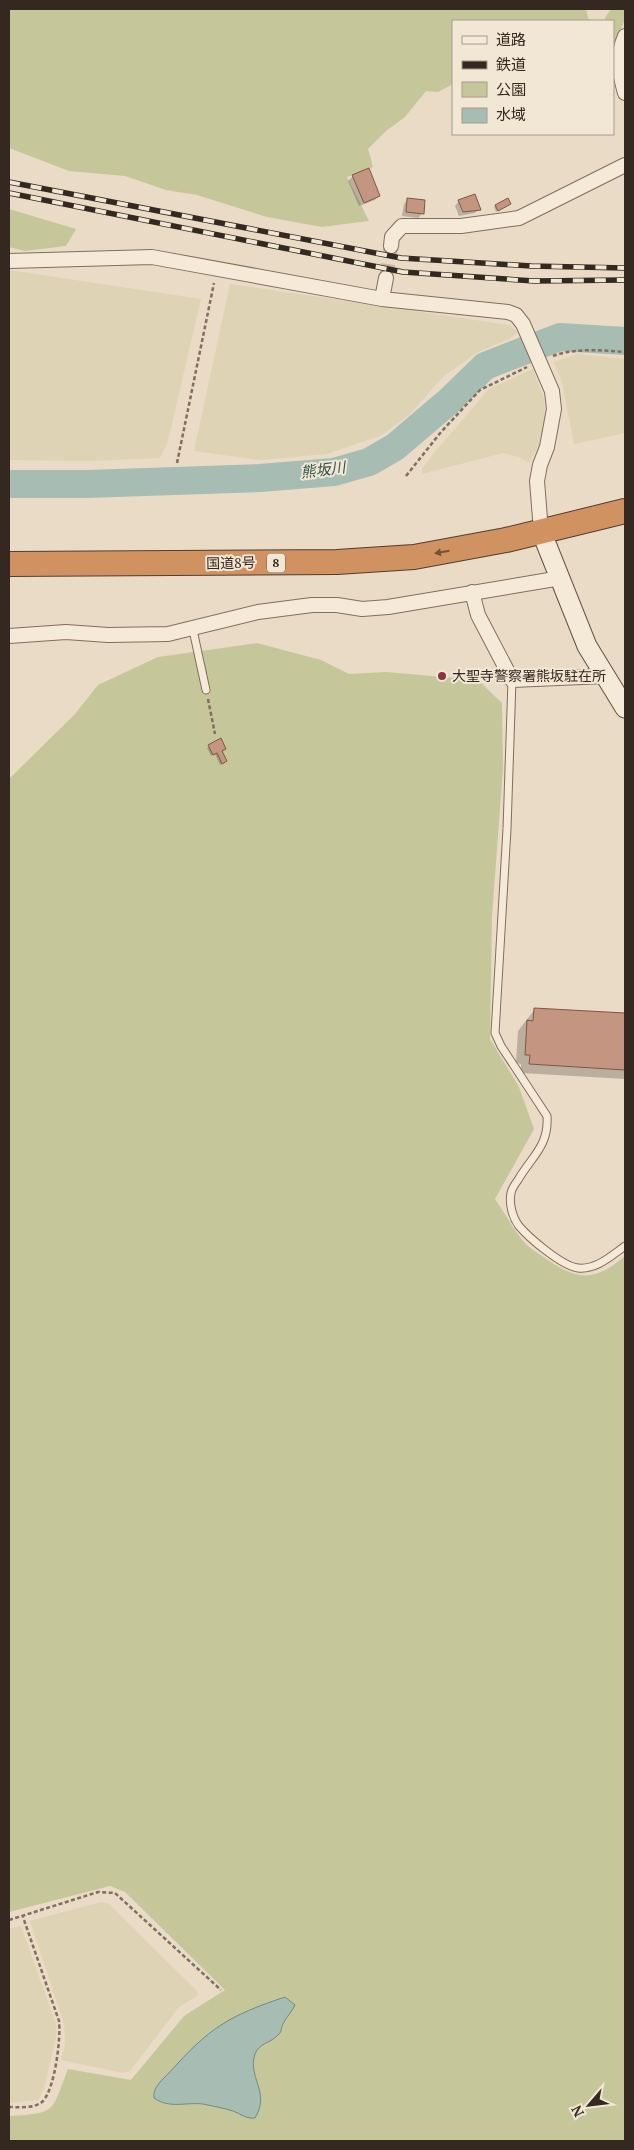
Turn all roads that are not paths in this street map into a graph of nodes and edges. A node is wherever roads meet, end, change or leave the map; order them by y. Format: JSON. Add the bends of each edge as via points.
{"nodes":[{"id":1,"x":625,"y":36,"type":"edge"},
{"id":2,"x":625,"y":93,"type":"edge"},
{"id":3,"x":625,"y":165,"type":"edge"},
{"id":4,"x":391,"y":246,"type":"tunnel mouth"},
{"id":5,"x":9,"y":261,"type":"edge"},
{"id":6,"x":386,"y":278,"type":"tunnel mouth"},
{"id":7,"x":382,"y":299,"type":"junction"},
{"id":8,"x":625,"y":512,"type":"edge"},
{"id":9,"x":541,"y":531,"type":"junction"},
{"id":10,"x":9,"y":553,"type":"edge"},
{"id":11,"x":9,"y":564,"type":"edge"},
{"id":12,"x":562,"y":578,"type":"junction"},
{"id":13,"x":472,"y":592,"type":"junction"},
{"id":14,"x":193,"y":630,"type":"junction"},
{"id":15,"x":9,"y":636,"type":"edge"},
{"id":16,"x":605,"y":676,"type":"junction"},
{"id":17,"x":512,"y":680,"type":"junction"},
{"id":18,"x":206,"y":690,"type":"road end"},
{"id":19,"x":625,"y":708,"type":"edge"},
{"id":20,"x":625,"y":1246,"type":"edge"}],
"edges":[{"from":1,"to":2,"type":"street","via":[[618,57],[618,70]]},
{"from":3,"to":4,"type":"street","via":[[519,218],[461,226],[402,226],[392,237]]},
{"from":5,"to":7,"type":"street","via":[[152,256]]},
{"from":6,"to":7,"type":"street"},
{"from":7,"to":9,"type":"street","via":[[508,312],[516,315],[523,324],[552,391],[554,409],[537,481]]},
{"from":8,"to":9,"type":"highway","name":"国道8号","number":"8"},
{"from":9,"to":10,"type":"highway","name":"国道8号","number":"8","via":[[510,524],[316,552]]},
{"from":9,"to":11,"type":"highway","name":"国道8号","number":"8","one_way":true,"via":[[414,557],[337,562]]},
{"from":9,"to":12,"type":"street"},
{"from":12,"to":13,"type":"street"},
{"from":12,"to":16,"type":"street","via":[[587,646]]},
{"from":13,"to":14,"type":"street","via":[[388,607],[362,609],[312,605],[258,612]]},
{"from":13,"to":17,"type":"street","via":[[478,615]]},
{"from":14,"to":15,"type":"street","via":[[168,634],[66,632]]},
{"from":14,"to":18,"type":"lane"},
{"from":16,"to":17,"type":"street"},
{"from":16,"to":19,"type":"street"},
{"from":17,"to":20,"type":"lane","via":[[495,1033],[500,1046],[547,1116],[548,1129],[545,1142],[511,1191],[511,1203],[519,1226],[562,1262],[577,1268],[604,1262]]}]}
